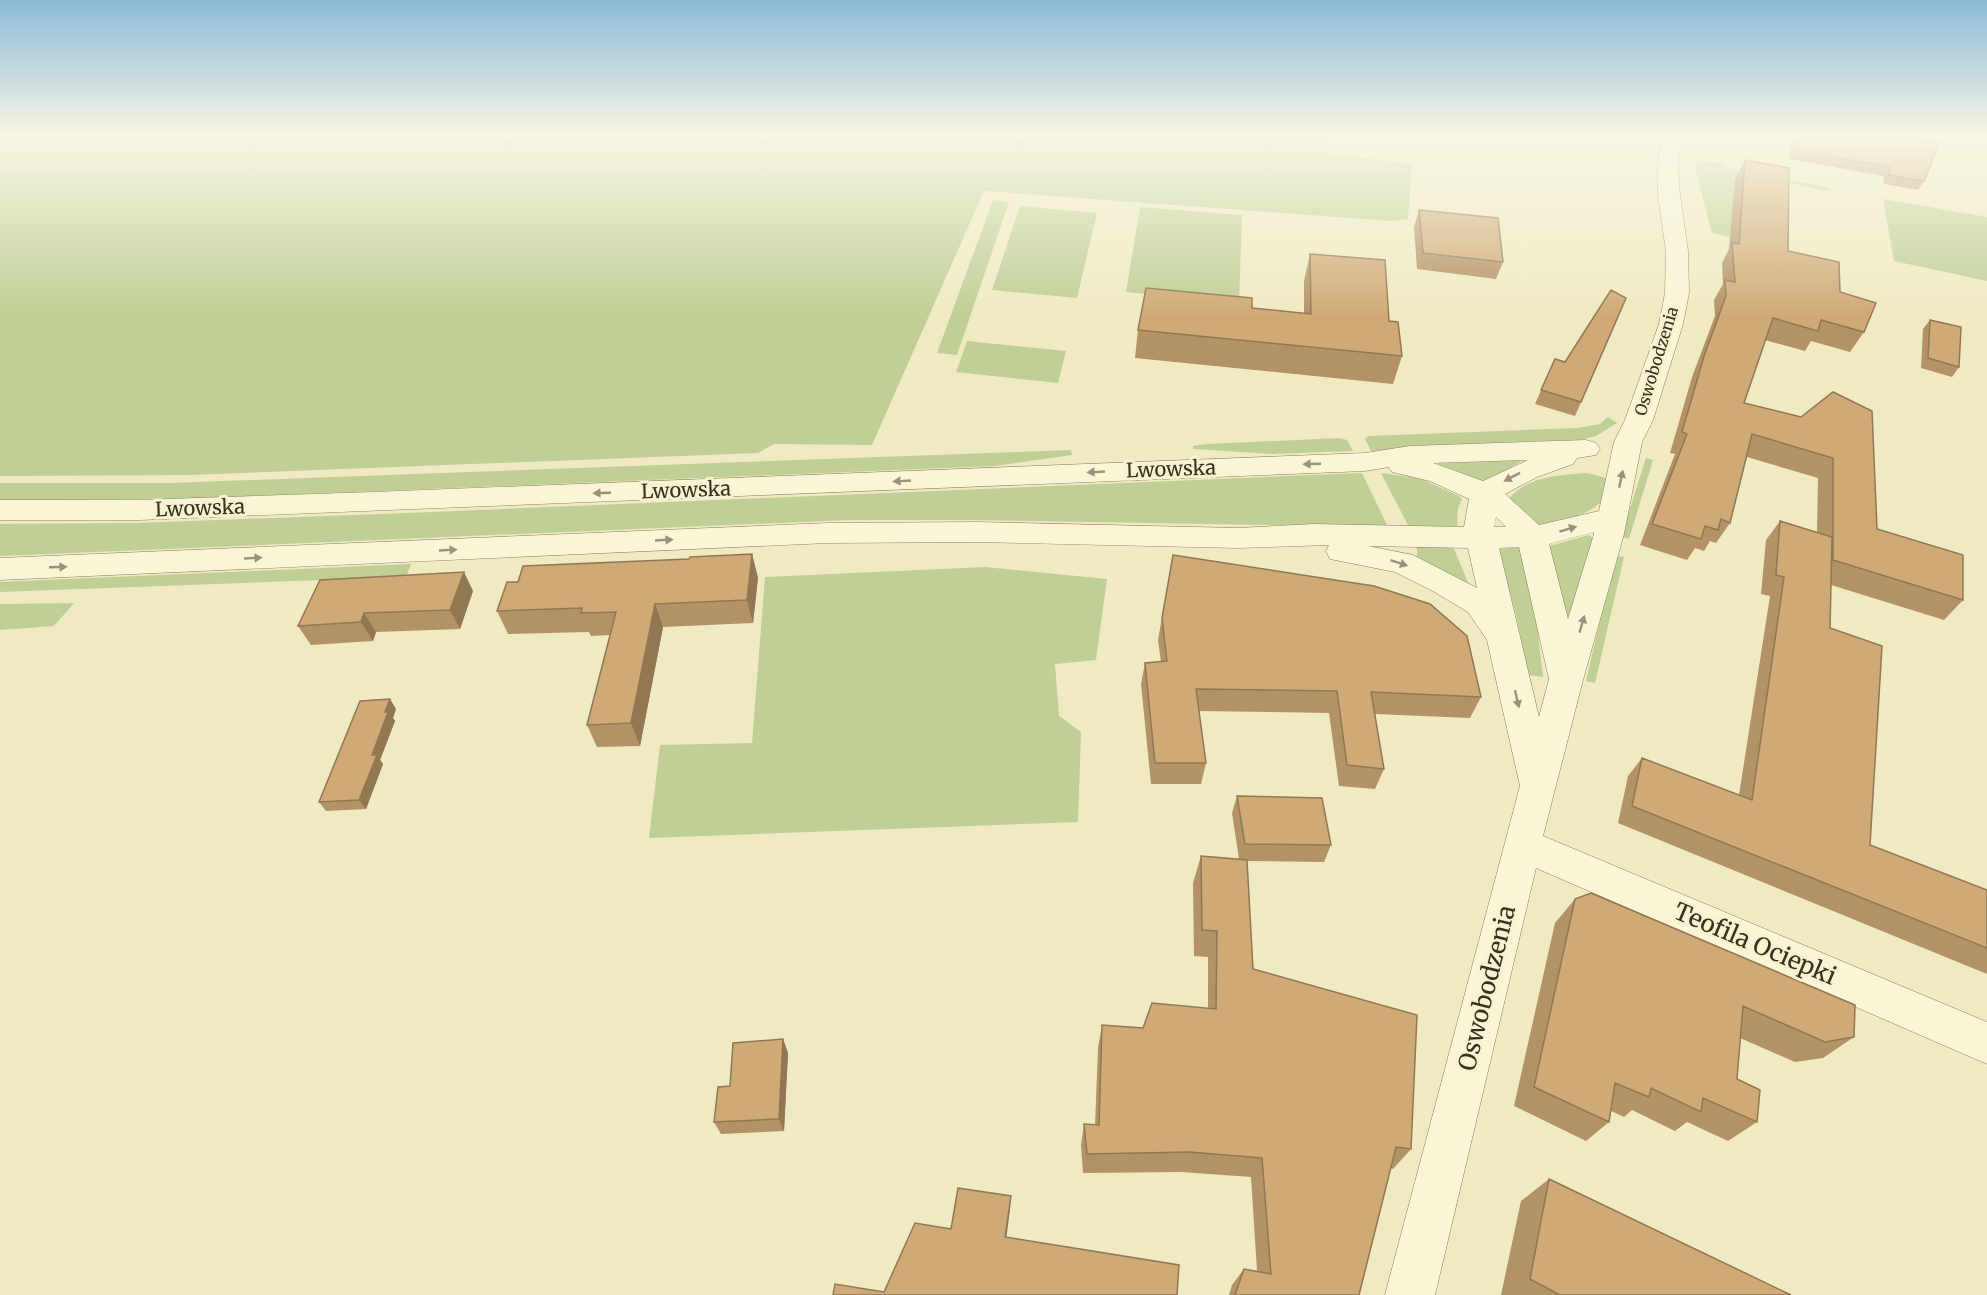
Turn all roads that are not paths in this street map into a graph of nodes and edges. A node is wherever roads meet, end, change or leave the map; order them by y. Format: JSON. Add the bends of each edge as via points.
{"nodes":[{"id":1,"x":1669,"y":196,"type":"edge"},
{"id":2,"x":1628,"y":442,"type":"junction"},
{"id":3,"x":1586,"y":449,"type":"junction"},
{"id":4,"x":1371,"y":462,"type":"junction"},
{"id":5,"x":1485,"y":493,"type":"junction"},
{"id":6,"x":0,"y":510,"type":"edge"},
{"id":7,"x":1613,"y":517,"type":"junction"},
{"id":8,"x":1532,"y":536,"type":"junction"},
{"id":9,"x":1238,"y":538,"type":"junction"},
{"id":10,"x":1482,"y":538,"type":"junction"},
{"id":11,"x":0,"y":569,"type":"edge"},
{"id":12,"x":1503,"y":637,"type":"junction"},
{"id":13,"x":1566,"y":681,"type":"junction"},
{"id":14,"x":1538,"y":789,"type":"junction"},
{"id":15,"x":1522,"y":846,"type":"junction"},
{"id":16,"x":1987,"y":1043,"type":"edge"},
{"id":17,"x":1410,"y":1295,"type":"edge"}],
"edges":[{"from":1,"to":2,"type":"street","name":"Oswobodzenia","via":[[1677,251],[1677,293],[1671,324]]},
{"from":2,"to":3,"type":"street","name":"Oswobodzenia"},
{"from":7,"to":2,"type":"street","name":"Oswobodzenia","one_way":true},
{"from":3,"to":4,"type":"street","name":"Lwowska","via":[[1410,454]]},
{"from":3,"to":5,"type":"street","name":"Oswobodzenia","one_way":true,"via":[[1527,470]]},
{"from":4,"to":5,"type":"street","name":"Lwowska","via":[[1422,469]]},
{"from":4,"to":6,"type":"street","name":"Lwowska","one_way":true,"via":[[373,502]]},
{"from":5,"to":8,"type":"street","name":"Lwowska"},
{"from":5,"to":10,"type":"street","via":[[1479,528]]},
{"from":8,"to":7,"type":"street","one_way":true},
{"from":13,"to":7,"type":"street","name":"Oswobodzenia","one_way":true},
{"from":8,"to":10,"type":"street"},
{"from":8,"to":13,"type":"street","name":"Oswobodzenia"},
{"from":9,"to":10,"type":"street","via":[[1314,534]]},
{"from":11,"to":9,"type":"street","one_way":true,"via":[[828,533]]},
{"from":9,"to":12,"type":"street","one_way":true,"via":[[1402,563],[1479,604]]},
{"from":10,"to":12,"type":"street"},
{"from":12,"to":14,"type":"street","one_way":true},
{"from":13,"to":14,"type":"street","name":"Oswobodzenia"},
{"from":14,"to":15,"type":"street","name":"Oswobodzenia"},
{"from":15,"to":16,"type":"street","name":"Teofila Ociepki"},
{"from":15,"to":17,"type":"street","name":"Oswobodzenia"}]}
